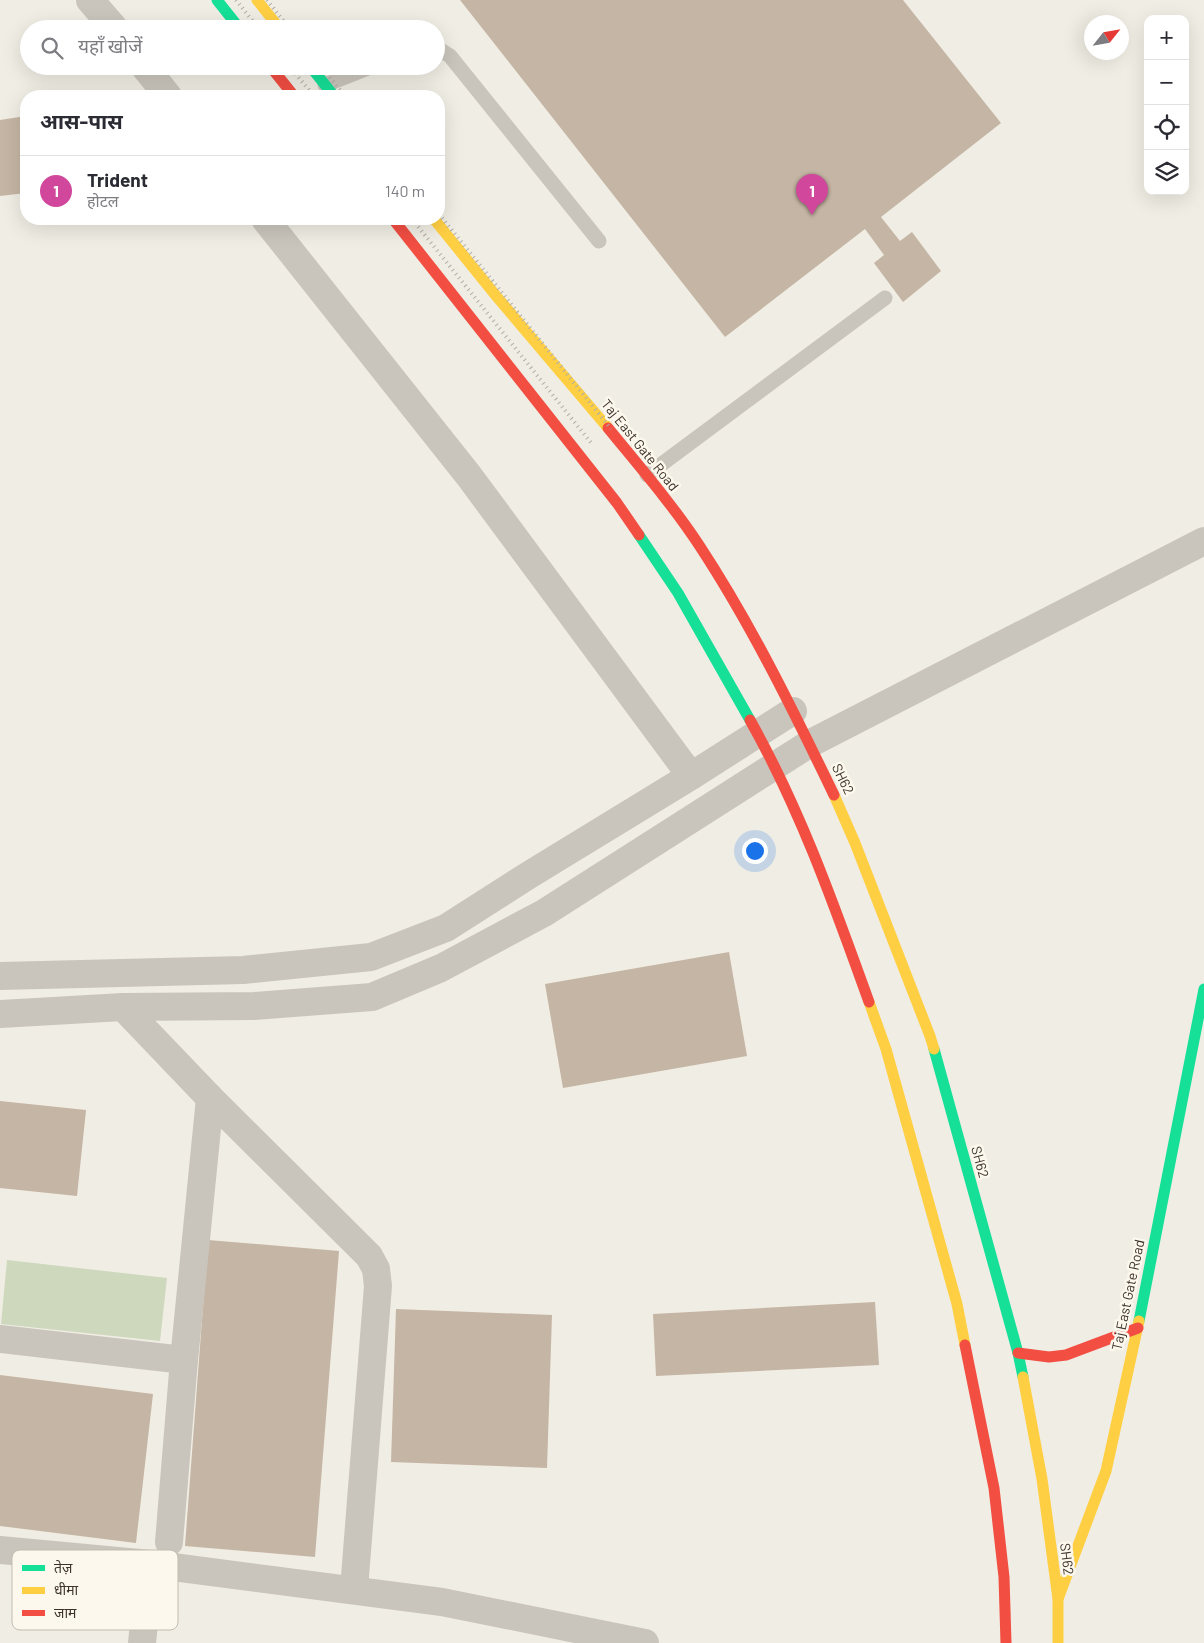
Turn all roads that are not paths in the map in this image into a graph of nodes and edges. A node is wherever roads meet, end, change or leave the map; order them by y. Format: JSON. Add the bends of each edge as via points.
{"nodes":[{"id":1,"x":90,"y":0,"type":"edge"},
{"id":2,"x":217,"y":0,"type":"edge"},
{"id":3,"x":257,"y":0,"type":"edge"},
{"id":4,"x":107,"y":20,"type":"edge"},
{"id":5,"x":233,"y":20,"type":"edge"},
{"id":6,"x":273,"y":20,"type":"edge"},
{"id":7,"x":445,"y":52,"type":"edge"},
{"id":8,"x":151,"y":75,"type":"edge"},
{"id":9,"x":277,"y":75,"type":"edge"},
{"id":10,"x":317,"y":75,"type":"edge"},
{"id":11,"x":358,"y":75,"type":"edge"},
{"id":12,"x":163,"y":90,"type":"edge"},
{"id":13,"x":289,"y":90,"type":"edge"},
{"id":14,"x":329,"y":90,"type":"edge"},
{"id":15,"x":332,"y":90,"type":"edge"},
{"id":16,"x":270,"y":225,"type":"edge"},
{"id":17,"x":398,"y":225,"type":"edge"},
{"id":18,"x":439,"y":225,"type":"edge"},
{"id":19,"x":599,"y":241,"type":"dead end"},
{"id":20,"x":885,"y":298,"type":"dead end"},
{"id":21,"x":647,"y":476,"type":"junction"},
{"id":22,"x":1204,"y":541,"type":"edge"},
{"id":23,"x":793,"y":711,"type":"junction"},
{"id":24,"x":757,"y":733,"type":"junction"},
{"id":25,"x":809,"y":744,"type":"junction"},
{"id":26,"x":774,"y":765,"type":"junction"},
{"id":27,"x":691,"y":776,"type":"junction"},
{"id":28,"x":0,"y":976,"type":"edge"},
{"id":29,"x":1204,"y":990,"type":"edge"},
{"id":30,"x":123,"y":1007,"type":"junction"},
{"id":31,"x":0,"y":1014,"type":"edge"},
{"id":32,"x":1200,"y":1032,"type":"edge"},
{"id":33,"x":210,"y":1098,"type":"junction"},
{"id":34,"x":1138,"y":1328,"type":"junction"},
{"id":35,"x":0,"y":1339,"type":"edge"},
{"id":36,"x":1018,"y":1353,"type":"junction"},
{"id":37,"x":184,"y":1360,"type":"junction"},
{"id":38,"x":169,"y":1542,"type":"dead end"},
{"id":39,"x":178,"y":1568,"type":"edge"},
{"id":40,"x":354,"y":1590,"type":"junction"},
{"id":41,"x":1058,"y":1599,"type":"junction"},
{"id":42,"x":143,"y":1630,"type":"edge"},
{"id":43,"x":142,"y":1643,"type":"edge"},
{"id":44,"x":645,"y":1643,"type":"edge"},
{"id":45,"x":1006,"y":1643,"type":"edge"},
{"id":46,"x":1058,"y":1643,"type":"edge"}],
"edges":[{"from":1,"to":4,"type":"street"},
{"from":2,"to":5,"type":"main road"},
{"from":3,"to":6,"type":"main road"},
{"from":7,"to":19,"type":"lane"},
{"from":8,"to":12,"type":"street"},
{"from":9,"to":13,"type":"main road"},
{"from":10,"to":14,"type":"main road"},
{"from":11,"to":15,"type":"lane"},
{"from":16,"to":27,"type":"street","via":[[469,476]]},
{"from":17,"to":24,"type":"main road","via":[[617,503],[678,593]]},
{"from":18,"to":21,"type":"main road","name":"Taj East Gate Road","number":"SH62"},
{"from":20,"to":21,"type":"lane"},
{"from":21,"to":23,"type":"main road","name":"Taj East Gate Road","number":"SH62","via":[[698,544],[739,610]]},
{"from":22,"to":25,"type":"street"},
{"from":23,"to":24,"type":"street"},
{"from":23,"to":25,"type":"main road","name":"SH62","number":"SH62"},
{"from":24,"to":26,"type":"main road"},
{"from":24,"to":27,"type":"street"},
{"from":25,"to":26,"type":"street"},
{"from":25,"to":36,"type":"main road","name":"SH62","number":"SH62","via":[[855,843],[930,1036]]},
{"from":26,"to":30,"type":"street","via":[[544,913],[441,968],[372,997],[254,1006]]},
{"from":26,"to":45,"type":"main road","via":[[808,839],[886,1049],[957,1304],[994,1488],[1004,1577]]},
{"from":27,"to":28,"type":"street","via":[[446,928],[371,957],[243,970]]},
{"from":29,"to":32,"type":"main road","name":"Taj East Gate Road"},
{"from":30,"to":31,"type":"street"},
{"from":30,"to":33,"type":"street"},
{"from":32,"to":34,"type":"main road","name":"Taj East Gate Road"},
{"from":33,"to":37,"type":"street"},
{"from":33,"to":40,"type":"street","via":[[369,1256],[376,1269],[378,1286]]},
{"from":34,"to":36,"type":"main road","via":[[1066,1355],[1048,1357]]},
{"from":34,"to":41,"type":"main road","name":"Taj East Gate Road","via":[[1106,1470]]},
{"from":35,"to":37,"type":"street"},
{"from":36,"to":41,"type":"main road","name":"SH62","number":"SH62","via":[[1042,1478]]},
{"from":37,"to":38,"type":"street"},
{"from":39,"to":40,"type":"street"},
{"from":40,"to":44,"type":"street","via":[[442,1602]]},
{"from":41,"to":46,"type":"main road","name":"SH62","number":"SH62"},
{"from":42,"to":43,"type":"street"}]}
